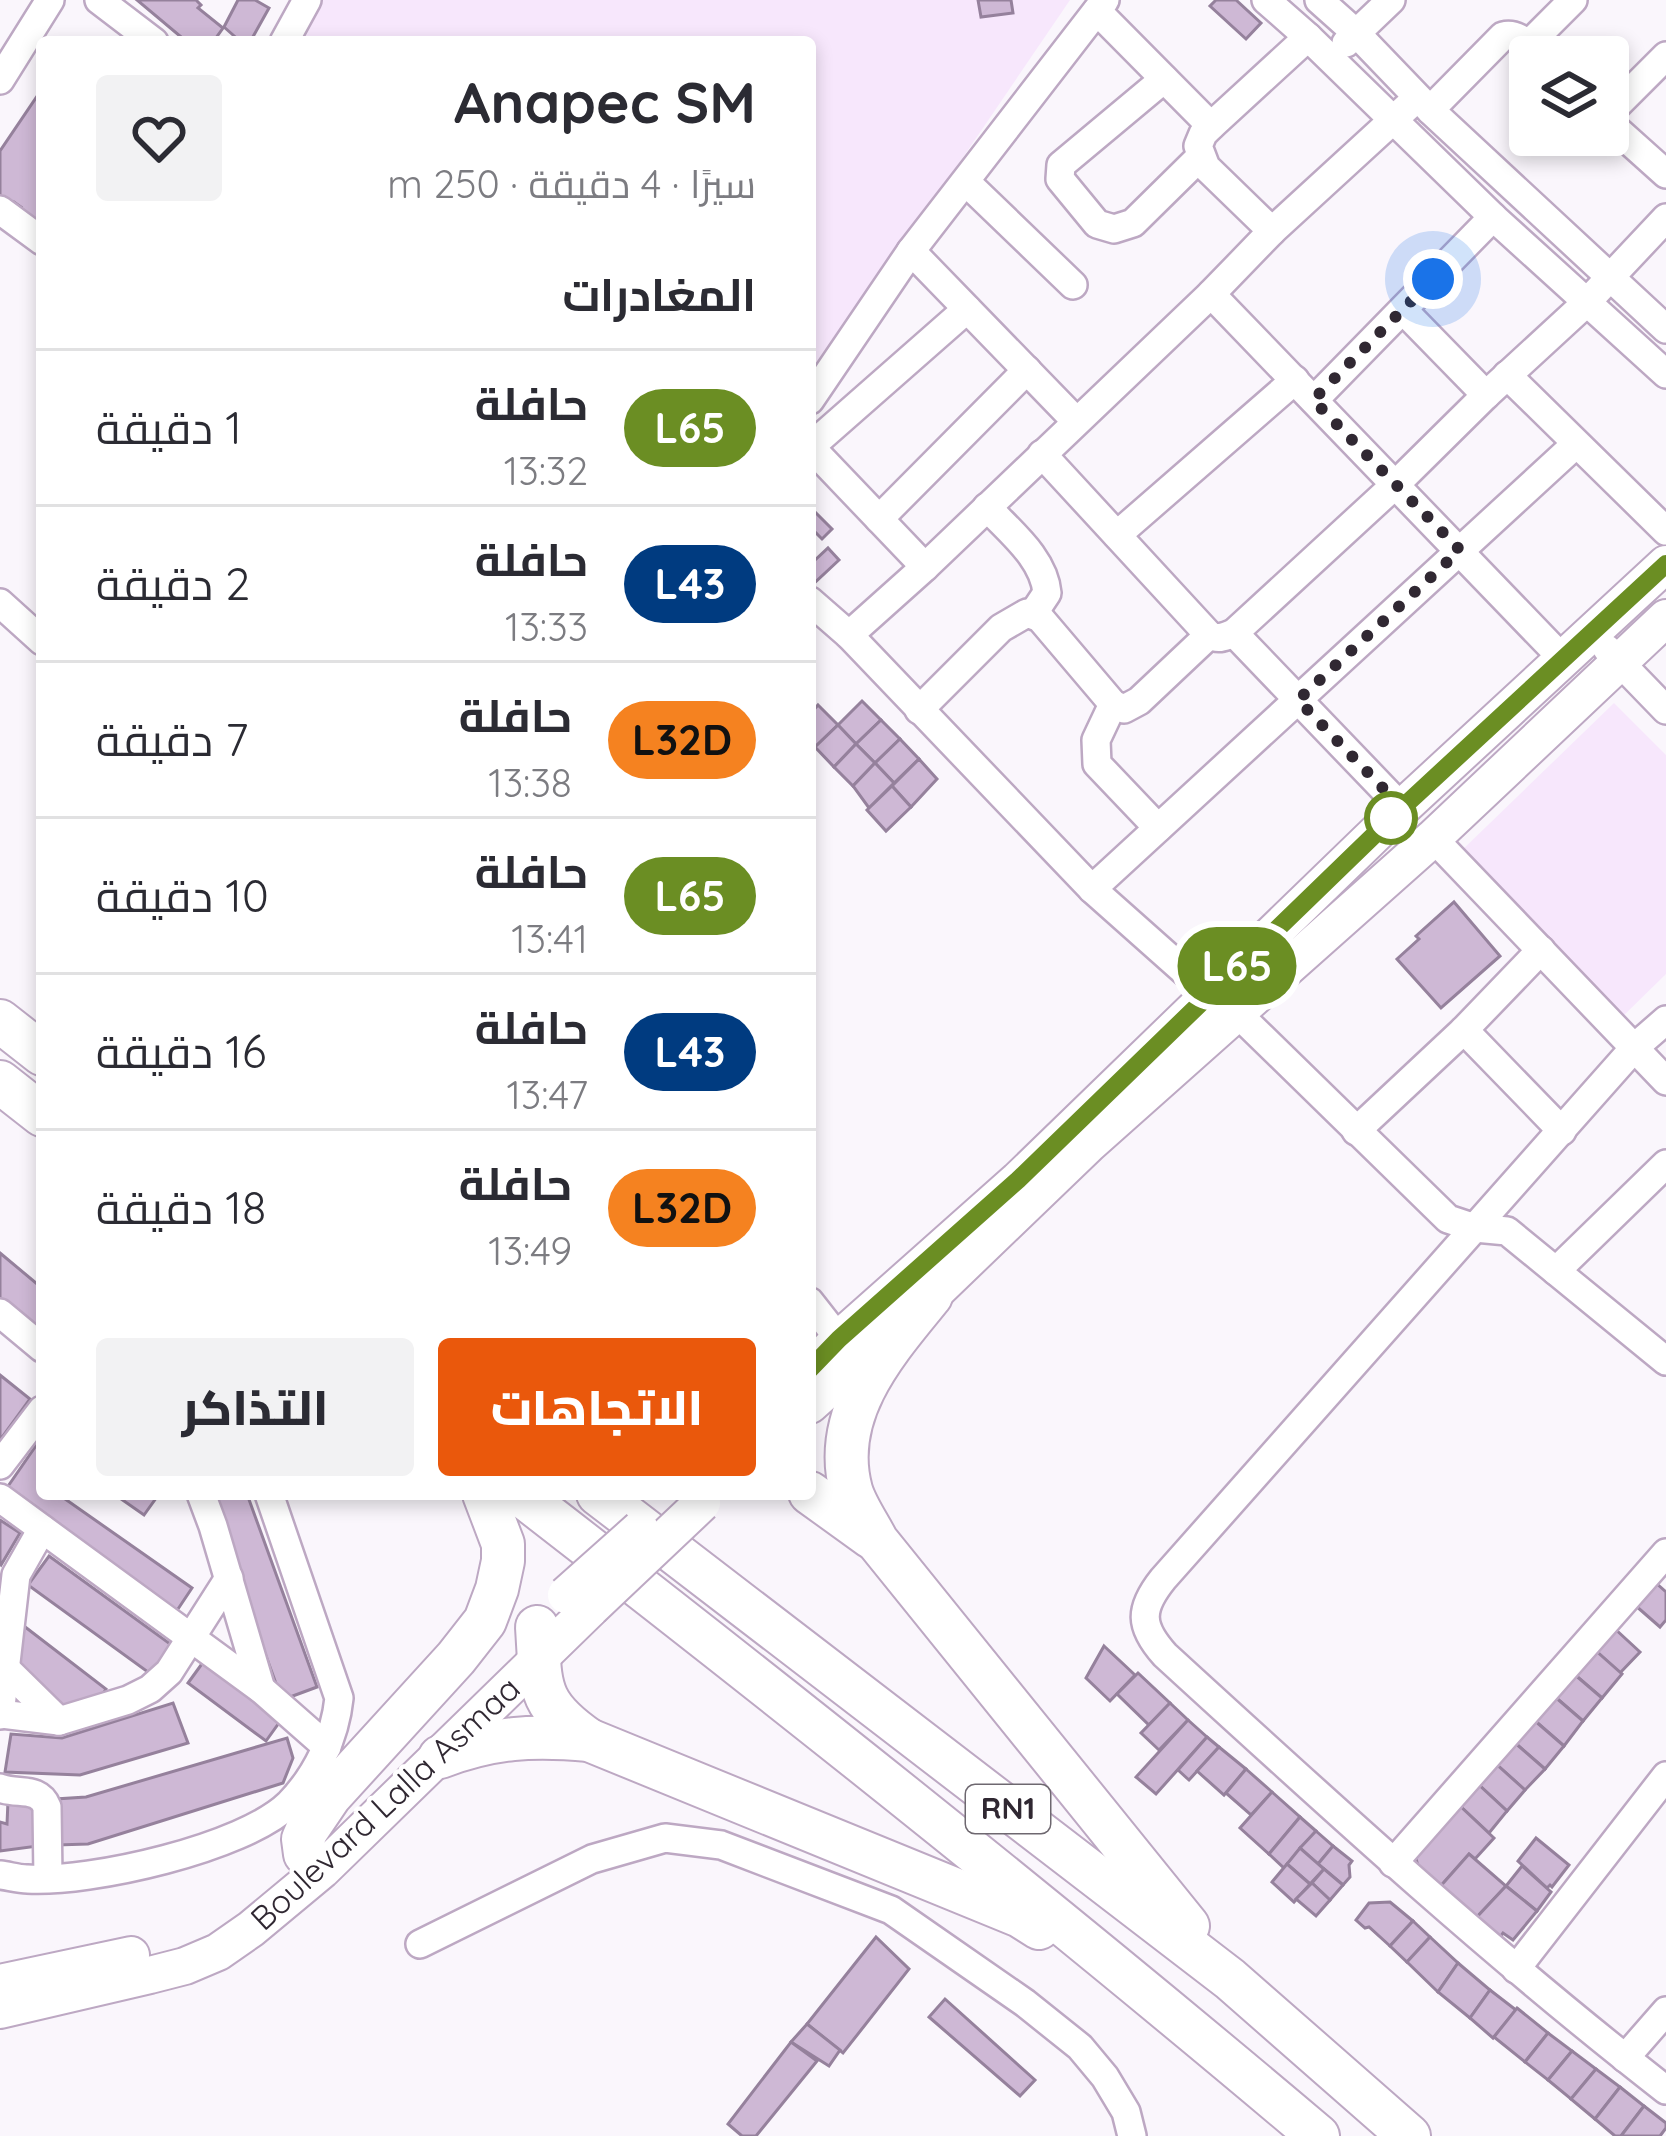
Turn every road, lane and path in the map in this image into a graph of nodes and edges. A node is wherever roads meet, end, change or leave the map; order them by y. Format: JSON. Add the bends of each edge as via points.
{"nodes":[{"id":1,"x":50,"y":0,"type":"edge"},
{"id":2,"x":99,"y":0,"type":"edge"},
{"id":3,"x":307,"y":0,"type":"edge"},
{"id":4,"x":1266,"y":0,"type":"edge"},
{"id":5,"x":1319,"y":0,"type":"edge"},
{"id":6,"x":1391,"y":0,"type":"edge"},
{"id":7,"x":1573,"y":0,"type":"edge"},
{"id":8,"x":1101,"y":5,"type":"edge"},
{"id":9,"x":1356,"y":33,"type":"junction"},
{"id":10,"x":146,"y":36,"type":"edge"},
{"id":11,"x":287,"y":36,"type":"edge"},
{"id":12,"x":1516,"y":36,"type":"edge"},
{"id":13,"x":1546,"y":36,"type":"edge"},
{"id":14,"x":1308,"y":37,"type":"junction"},
{"id":15,"x":1666,"y":56,"type":"edge"},
{"id":16,"x":1330,"y":59,"type":"junction"},
{"id":17,"x":1165,"y":79,"type":"junction"},
{"id":18,"x":0,"y":80,"type":"edge"},
{"id":19,"x":1629,"y":96,"type":"edge"},
{"id":20,"x":1423,"y":104,"type":"junction"},
{"id":21,"x":1392,"y":120,"type":"junction"},
{"id":22,"x":1211,"y":126,"type":"junction"},
{"id":23,"x":1629,"y":138,"type":"edge"},
{"id":24,"x":1200,"y":157,"type":"junction"},
{"id":25,"x":1666,"y":173,"type":"edge"},
{"id":26,"x":966,"y":182,"type":"junction"},
{"id":27,"x":0,"y":211,"type":"edge"},
{"id":28,"x":1493,"y":217,"type":"junction"},
{"id":29,"x":1666,"y":218,"type":"edge"},
{"id":30,"x":1271,"y":231,"type":"junction"},
{"id":31,"x":36,"y":237,"type":"edge"},
{"id":32,"x":911,"y":251,"type":"junction"},
{"id":33,"x":1610,"y":279,"type":"junction"},
{"id":34,"x":1073,"y":285,"type":"dead end"},
{"id":35,"x":1211,"y":294,"type":"junction"},
{"id":36,"x":1586,"y":303,"type":"junction"},
{"id":37,"x":967,"y":309,"type":"junction"},
{"id":38,"x":1403,"y":310,"type":"junction"},
{"id":39,"x":1666,"y":329,"type":"edge"},
{"id":40,"x":1027,"y":370,"type":"junction"},
{"id":41,"x":1666,"y":374,"type":"edge"},
{"id":42,"x":1507,"y":375,"type":"junction"},
{"id":43,"x":1304,"y":390,"type":"junction"},
{"id":44,"x":816,"y":391,"type":"edge"},
{"id":45,"x":1486,"y":395,"type":"junction"},
{"id":46,"x":1075,"y":420,"type":"junction"},
{"id":47,"x":1576,"y":444,"type":"junction"},
{"id":48,"x":816,"y":446,"type":"edge"},
{"id":49,"x":816,"y":454,"type":"edge"},
{"id":50,"x":1042,"y":454,"type":"junction"},
{"id":51,"x":1396,"y":484,"type":"junction"},
{"id":52,"x":986,"y":507,"type":"junction"},
{"id":53,"x":879,"y":519,"type":"junction"},
{"id":54,"x":1666,"y":531,"type":"edge"},
{"id":55,"x":1117,"y":535,"type":"junction"},
{"id":56,"x":1460,"y":550,"type":"junction"},
{"id":57,"x":1666,"y":564,"type":"edge"},
{"id":58,"x":925,"y":567,"type":"junction"},
{"id":59,"x":0,"y":603,"type":"edge"},
{"id":60,"x":816,"y":612,"type":"edge"},
{"id":61,"x":1034,"y":614,"type":"junction"},
{"id":62,"x":1666,"y":618,"type":"edge"},
{"id":63,"x":1592,"y":632,"type":"junction"},
{"id":64,"x":849,"y":634,"type":"junction"},
{"id":65,"x":1221,"y":634,"type":"junction"},
{"id":66,"x":36,"y":636,"type":"edge"},
{"id":67,"x":1564,"y":660,"type":"junction"},
{"id":68,"x":1620,"y":663,"type":"junction"},
{"id":69,"x":1298,"y":700,"type":"junction"},
{"id":70,"x":1113,"y":704,"type":"junction"},
{"id":71,"x":919,"y":710,"type":"junction"},
{"id":72,"x":1666,"y":710,"type":"edge"},
{"id":73,"x":1402,"y":808,"type":"junction"},
{"id":74,"x":1158,"y":828,"type":"junction"},
{"id":75,"x":1433,"y":838,"type":"junction"},
{"id":76,"x":1092,"y":889,"type":"junction"},
{"id":77,"x":1541,"y":950,"type":"junction"},
{"id":78,"x":1223,"y":1003,"type":"junction"},
{"id":79,"x":1666,"y":1020,"type":"edge"},
{"id":80,"x":0,"y":1021,"type":"edge"},
{"id":81,"x":1464,"y":1030,"type":"junction"},
{"id":82,"x":1635,"y":1047,"type":"junction"},
{"id":83,"x":36,"y":1049,"type":"edge"},
{"id":84,"x":1666,"y":1081,"type":"edge"},
{"id":85,"x":0,"y":1082,"type":"edge"},
{"id":86,"x":36,"y":1110,"type":"edge"},
{"id":87,"x":1356,"y":1131,"type":"junction"},
{"id":88,"x":1562,"y":1131,"type":"junction"},
{"id":89,"x":1666,"y":1164,"type":"edge"},
{"id":90,"x":1475,"y":1228,"type":"junction"},
{"id":91,"x":1556,"y":1271,"type":"junction"},
{"id":92,"x":931,"y":1296,"type":"junction"},
{"id":93,"x":816,"y":1310,"type":"edge"},
{"id":94,"x":0,"y":1313,"type":"edge"},
{"id":95,"x":839,"y":1339,"type":"junction"},
{"id":96,"x":36,"y":1343,"type":"edge"},
{"id":97,"x":1666,"y":1361,"type":"edge"},
{"id":98,"x":816,"y":1381,"type":"edge"},
{"id":99,"x":816,"y":1383,"type":"edge"},
{"id":100,"x":36,"y":1418,"type":"edge"},
{"id":101,"x":0,"y":1465,"type":"edge"},
{"id":102,"x":816,"y":1497,"type":"edge"},
{"id":103,"x":0,"y":1498,"type":"edge"},
{"id":104,"x":203,"y":1500,"type":"edge"},
{"id":105,"x":271,"y":1500,"type":"edge"},
{"id":106,"x":486,"y":1500,"type":"edge"},
{"id":107,"x":528,"y":1500,"type":"edge"},
{"id":108,"x":606,"y":1500,"type":"edge"},
{"id":109,"x":694,"y":1500,"type":"edge"},
{"id":110,"x":42,"y":1529,"type":"junction"},
{"id":111,"x":877,"y":1541,"type":"junction"},
{"id":112,"x":1666,"y":1553,"type":"edge"},
{"id":113,"x":229,"y":1579,"type":"junction"},
{"id":114,"x":191,"y":1638,"type":"junction"},
{"id":115,"x":538,"y":1643,"type":"junction"},
{"id":116,"x":6,"y":1669,"type":"junction"},
{"id":117,"x":261,"y":1690,"type":"junction"},
{"id":118,"x":0,"y":1714,"type":"edge"},
{"id":119,"x":59,"y":1721,"type":"junction"},
{"id":120,"x":589,"y":1740,"type":"junction"},
{"id":121,"x":327,"y":1747,"type":"junction"},
{"id":122,"x":440,"y":1757,"type":"junction"},
{"id":123,"x":1666,"y":1776,"type":"edge"},
{"id":124,"x":0,"y":1788,"type":"edge"},
{"id":125,"x":304,"y":1853,"type":"junction"},
{"id":126,"x":1393,"y":1863,"type":"junction"},
{"id":127,"x":0,"y":1875,"type":"edge"},
{"id":128,"x":48,"y":1878,"type":"junction"},
{"id":129,"x":419,"y":1944,"type":"dead end"},
{"id":130,"x":0,"y":1968,"type":"edge"},
{"id":131,"x":1516,"y":1970,"type":"junction"},
{"id":132,"x":40,"y":1973,"type":"junction"},
{"id":133,"x":1230,"y":1979,"type":"junction"},
{"id":134,"x":0,"y":1983,"type":"edge"},
{"id":135,"x":1162,"y":2003,"type":"junction"},
{"id":136,"x":0,"y":2010,"type":"edge"},
{"id":137,"x":1666,"y":2011,"type":"edge"},
{"id":138,"x":1625,"y":2058,"type":"junction"},
{"id":139,"x":1666,"y":2090,"type":"edge"},
{"id":140,"x":1132,"y":2136,"type":"edge"},
{"id":141,"x":1318,"y":2136,"type":"edge"},
{"id":142,"x":1409,"y":2136,"type":"edge"}],
"edges":[{"from":1,"to":18,"type":"street"},
{"from":2,"to":10,"type":"street"},
{"from":3,"to":11,"type":"street"},
{"from":4,"to":14,"type":"street"},
{"from":5,"to":9,"type":"street"},
{"from":6,"to":9,"type":"street"},
{"from":7,"to":13,"type":"street"},
{"from":8,"to":17,"type":"street"},
{"from":8,"to":26,"type":"street"},
{"from":9,"to":16,"type":"street"},
{"from":9,"to":20,"type":"street"},
{"from":12,"to":20,"type":"street","via":[[1503,36]]},
{"from":14,"to":16,"type":"street"},
{"from":14,"to":22,"type":"street"},
{"from":15,"to":19,"type":"street"},
{"from":16,"to":21,"type":"street"},
{"from":17,"to":22,"type":"street"},
{"from":17,"to":24,"type":"street","via":[[1061,165],[1060,179],[1097,224],[1114,229],[1133,224]]},
{"from":20,"to":21,"type":"street"},
{"from":20,"to":33,"type":"street"},
{"from":21,"to":28,"type":"street"},
{"from":21,"to":30,"type":"street"},
{"from":22,"to":24,"type":"street"},
{"from":23,"to":25,"type":"street"},
{"from":24,"to":30,"type":"street"},
{"from":26,"to":32,"type":"street"},
{"from":26,"to":34,"type":"street"},
{"from":27,"to":31,"type":"street"},
{"from":28,"to":36,"type":"street"},
{"from":28,"to":38,"type":"street"},
{"from":29,"to":33,"type":"street"},
{"from":30,"to":35,"type":"street"},
{"from":32,"to":37,"type":"street"},
{"from":32,"to":44,"type":"street"},
{"from":33,"to":36,"type":"street"},
{"from":33,"to":39,"type":"street"},
{"from":35,"to":43,"type":"street"},
{"from":35,"to":46,"type":"street"},
{"from":36,"to":41,"type":"street"},
{"from":36,"to":42,"type":"street"},
{"from":37,"to":40,"type":"street"},
{"from":37,"to":48,"type":"street"},
{"from":38,"to":43,"type":"street"},
{"from":38,"to":45,"type":"street"},
{"from":40,"to":46,"type":"street"},
{"from":40,"to":53,"type":"street"},
{"from":42,"to":45,"type":"street"},
{"from":42,"to":47,"type":"street"},
{"from":43,"to":51,"type":"street"},
{"from":43,"to":55,"type":"street"},
{"from":45,"to":51,"type":"street"},
{"from":46,"to":50,"type":"street"},
{"from":47,"to":54,"type":"street"},
{"from":47,"to":56,"type":"street"},
{"from":49,"to":53,"type":"street"},
{"from":50,"to":52,"type":"street"},
{"from":50,"to":55,"type":"street"},
{"from":51,"to":56,"type":"street"},
{"from":51,"to":65,"type":"street"},
{"from":52,"to":58,"type":"street"},
{"from":52,"to":61,"type":"street","via":[[1043,573],[1047,593]]},
{"from":53,"to":58,"type":"street"},
{"from":55,"to":65,"type":"street"},
{"from":56,"to":67,"type":"street"},
{"from":56,"to":69,"type":"street"},
{"from":57,"to":63,"type":"main road"},
{"from":58,"to":64,"type":"street"},
{"from":59,"to":66,"type":"street"},
{"from":60,"to":64,"type":"street"},
{"from":61,"to":70,"type":"street"},
{"from":61,"to":71,"type":"street","via":[[1000,628]]},
{"from":62,"to":68,"type":"main road"},
{"from":63,"to":67,"type":"main road"},
{"from":63,"to":68,"type":"street"},
{"from":64,"to":71,"type":"street"},
{"from":65,"to":69,"type":"street"},
{"from":65,"to":70,"type":"street","via":[[1132,707]]},
{"from":67,"to":73,"type":"main road"},
{"from":68,"to":72,"type":"street"},
{"from":68,"to":75,"type":"main road"},
{"from":69,"to":73,"type":"street"},
{"from":69,"to":74,"type":"street"},
{"from":70,"to":74,"type":"street","via":[[1096,740],[1096,764]]},
{"from":71,"to":76,"type":"street"},
{"from":73,"to":78,"type":"main road"},
{"from":74,"to":76,"type":"street"},
{"from":75,"to":77,"type":"street"},
{"from":75,"to":78,"type":"main road"},
{"from":76,"to":78,"type":"street"},
{"from":77,"to":81,"type":"street"},
{"from":77,"to":82,"type":"street"},
{"from":78,"to":87,"type":"street"},
{"from":78,"to":92,"type":"main road"},
{"from":78,"to":95,"type":"main road"},
{"from":79,"to":82,"type":"street"},
{"from":80,"to":83,"type":"highway"},
{"from":81,"to":87,"type":"street"},
{"from":81,"to":88,"type":"street"},
{"from":82,"to":84,"type":"street"},
{"from":82,"to":88,"type":"street"},
{"from":85,"to":86,"type":"highway"},
{"from":87,"to":90,"type":"street","via":[[1448,1219]]},
{"from":88,"to":90,"type":"street"},
{"from":89,"to":91,"type":"street"},
{"from":90,"to":91,"type":"street","via":[[1507,1231]]},
{"from":90,"to":126,"type":"street","via":[[1163,1579],[1145,1615],[1165,1655]]},
{"from":91,"to":97,"type":"street"},
{"from":92,"to":99,"type":"main road"},
{"from":92,"to":111,"type":"highway","via":[[865,1383],[851,1425],[852,1492]]},
{"from":93,"to":95,"type":"street"},
{"from":94,"to":96,"type":"street"},
{"from":95,"to":98,"type":"main road"},
{"from":100,"to":101,"type":"street"},
{"from":102,"to":111,"type":"highway"},
{"from":103,"to":110,"type":"street"},
{"from":104,"to":113,"type":"street"},
{"from":105,"to":121,"type":"street","via":[[339,1698]]},
{"from":106,"to":125,"type":"highway","via":[[503,1561],[485,1621],[330,1796],[307,1830]]},
{"from":107,"to":135,"type":"highway","number":"RN1"},
{"from":108,"to":133,"type":"highway","number":"RN1"},
{"from":109,"to":115,"type":"main road","name":"Boulevard Lalla Asmaa","bridge":true},
{"from":110,"to":114,"type":"street"},
{"from":110,"to":116,"type":"street","via":[[16,1575]]},
{"from":111,"to":133,"type":"highway"},
{"from":112,"to":126,"type":"street"},
{"from":113,"to":114,"type":"street"},
{"from":113,"to":117,"type":"street"},
{"from":114,"to":117,"type":"street"},
{"from":114,"to":119,"type":"street","via":[[150,1689]]},
{"from":115,"to":120,"type":"highway","via":[[545,1697]]},
{"from":115,"to":122,"type":"main road","name":"Boulevard Lalla Asmaa"},
{"from":115,"to":125,"type":"main road","name":"Boulevard Lalla Asmaa"},
{"from":116,"to":118,"type":"street"},
{"from":116,"to":119,"type":"street"},
{"from":117,"to":121,"type":"street"},
{"from":118,"to":119,"type":"street"},
{"from":120,"to":122,"type":"highway","via":[[506,1738]]},
{"from":120,"to":135,"type":"highway","via":[[1020,1916]]},
{"from":121,"to":128,"type":"street","via":[[303,1787],[267,1820],[154,1861]]},
{"from":122,"to":136,"type":"main road","name":"Boulevard Lalla Asmaa","via":[[322,1870],[218,1952]]},
{"from":123,"to":131,"type":"street"},
{"from":124,"to":128,"type":"street","via":[[44,1799]]},
{"from":125,"to":132,"type":"main road","name":"Boulevard Lalla Asmaa","via":[[265,1893],[196,1939]]},
{"from":126,"to":131,"type":"street"},
{"from":127,"to":128,"type":"street"},
{"from":129,"to":140,"type":"street","via":[[592,1859],[665,1838],[721,1845],[890,1910],[1025,2003],[1105,2077]]},
{"from":130,"to":132,"type":"main road"},
{"from":131,"to":138,"type":"street"},
{"from":132,"to":134,"type":"main road","name":"Boulevard Lalla Asmaa"},
{"from":133,"to":142,"type":"highway","number":"RN1"},
{"from":135,"to":141,"type":"highway","number":"RN1"},
{"from":137,"to":138,"type":"street"},
{"from":138,"to":139,"type":"street"}]}
